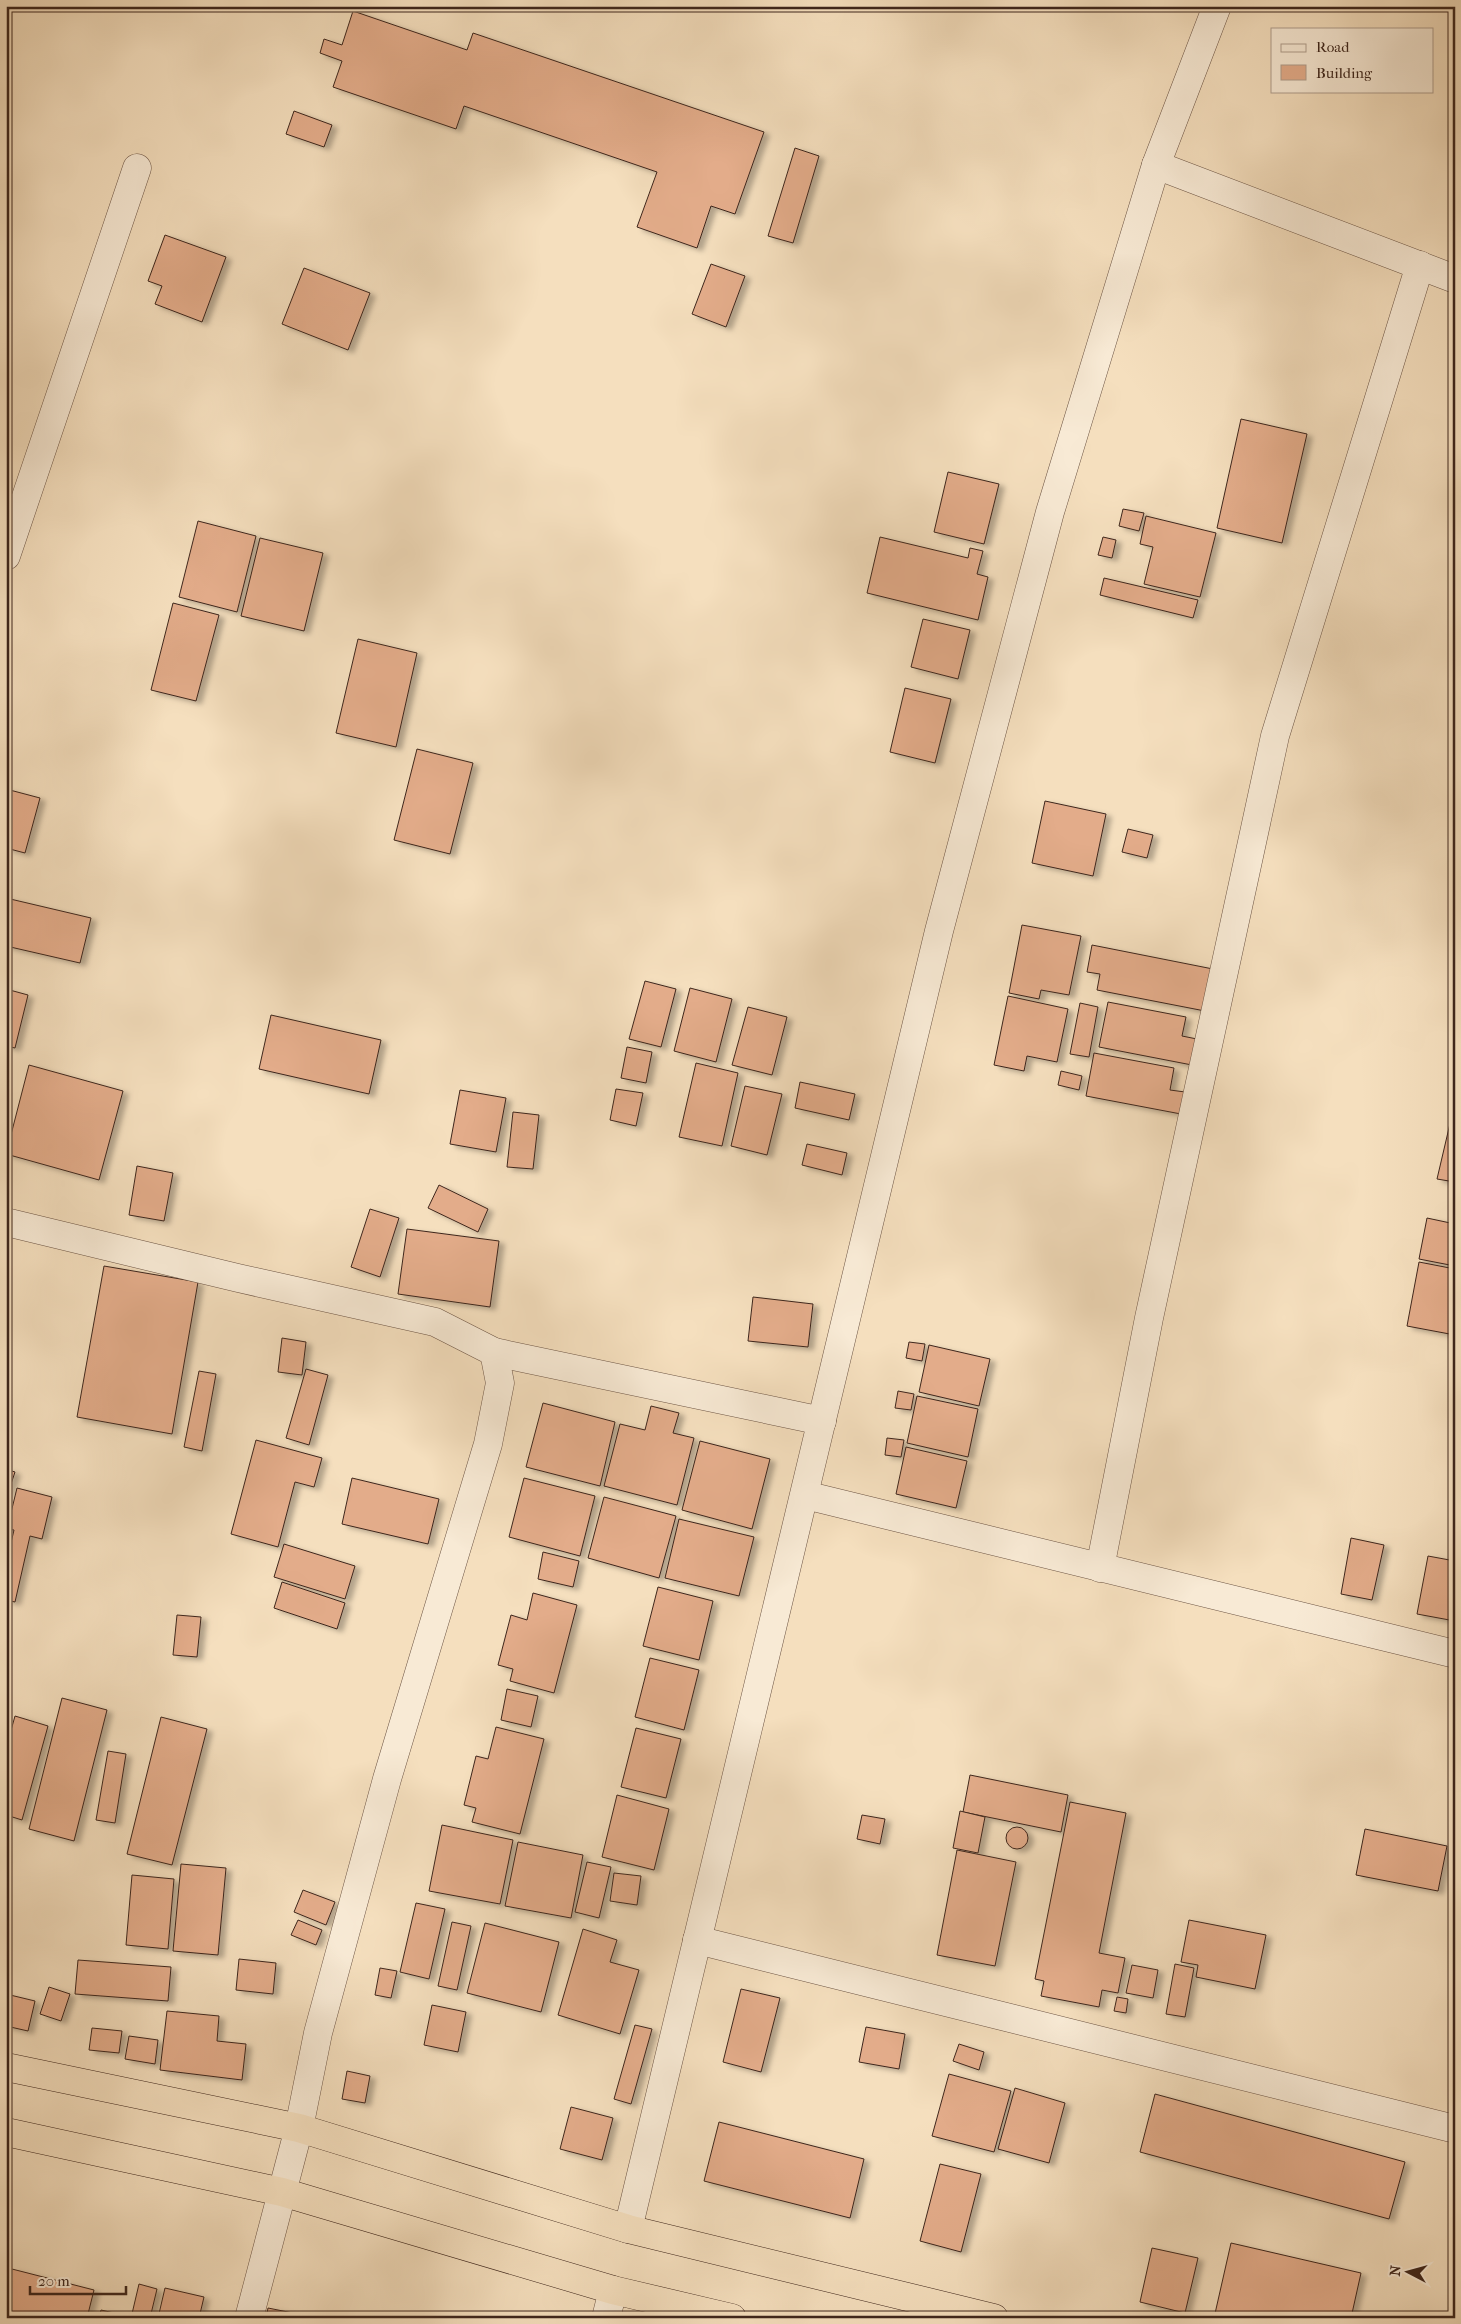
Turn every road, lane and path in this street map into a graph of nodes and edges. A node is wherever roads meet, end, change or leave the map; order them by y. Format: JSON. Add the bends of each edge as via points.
{"nodes":[{"id":1,"x":1216,"y":6,"type":"edge"},
{"id":2,"x":1156,"y":165,"type":"junction"},
{"id":3,"x":137,"y":168,"type":"dead end"},
{"id":4,"x":1420,"y":266,"type":"junction"},
{"id":5,"x":1455,"y":279,"type":"edge"},
{"id":6,"x":6,"y":556,"type":"edge"},
{"id":7,"x":6,"y":1222,"type":"edge"},
{"id":8,"x":494,"y":1352,"type":"junction"},
{"id":9,"x":822,"y":1421,"type":"junction"},
{"id":10,"x":805,"y":1495,"type":"junction"},
{"id":11,"x":1100,"y":1568,"type":"junction"},
{"id":12,"x":1455,"y":1654,"type":"edge"},
{"id":13,"x":698,"y":1940,"type":"junction"},
{"id":14,"x":6,"y":2067,"type":"edge"},
{"id":15,"x":299,"y":2128,"type":"junction"},
{"id":16,"x":1455,"y":2129,"type":"edge"},
{"id":17,"x":6,"y":2132,"type":"edge"},
{"id":18,"x":282,"y":2192,"type":"junction"},
{"id":19,"x":628,"y":2229,"type":"junction"},
{"id":20,"x":613,"y":2290,"type":"junction"},
{"id":21,"x":249,"y":2318,"type":"edge"},
{"id":22,"x":606,"y":2318,"type":"edge"},
{"id":23,"x":732,"y":2318,"type":"edge"},
{"id":24,"x":994,"y":2318,"type":"edge"}],
"edges":[{"from":1,"to":2,"type":"street"},
{"from":2,"to":4,"type":"street"},
{"from":2,"to":9,"type":"street","via":[[1050,512],[938,931]]},
{"from":3,"to":6,"type":"street"},
{"from":4,"to":5,"type":"street"},
{"from":4,"to":11,"type":"street","via":[[1275,736],[1149,1318]]},
{"from":7,"to":8,"type":"street","via":[[435,1322]]},
{"from":8,"to":9,"type":"street"},
{"from":8,"to":15,"type":"street","via":[[500,1384],[488,1444],[384,1788],[318,2032]]},
{"from":9,"to":10,"type":"street"},
{"from":10,"to":11,"type":"street"},
{"from":10,"to":13,"type":"street"},
{"from":11,"to":12,"type":"street"},
{"from":13,"to":16,"type":"street"},
{"from":13,"to":19,"type":"street"},
{"from":14,"to":15,"type":"highway"},
{"from":15,"to":18,"type":"street"},
{"from":15,"to":19,"type":"highway"},
{"from":17,"to":18,"type":"highway"},
{"from":18,"to":20,"type":"highway"},
{"from":18,"to":21,"type":"street"},
{"from":19,"to":24,"type":"highway"},
{"from":20,"to":22,"type":"street"},
{"from":20,"to":23,"type":"highway"}]}
